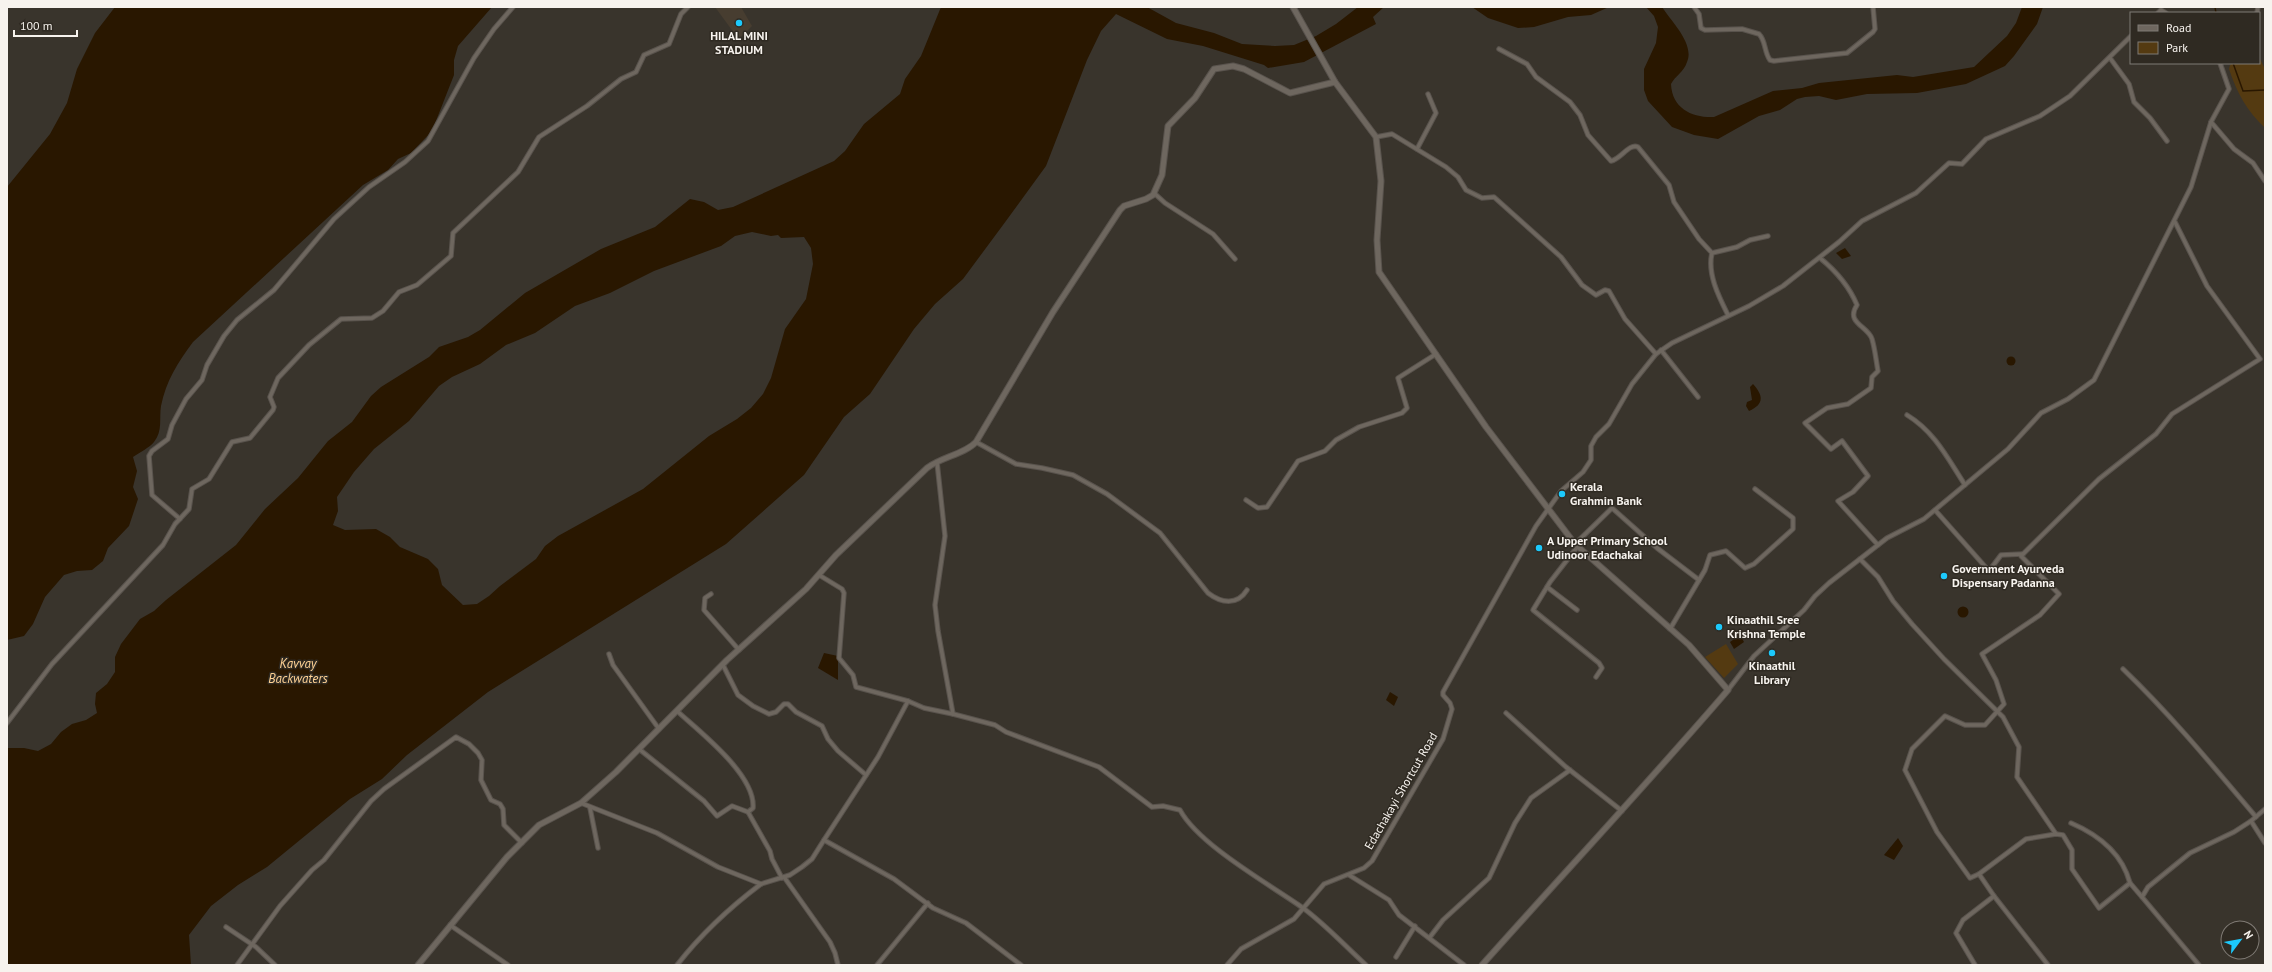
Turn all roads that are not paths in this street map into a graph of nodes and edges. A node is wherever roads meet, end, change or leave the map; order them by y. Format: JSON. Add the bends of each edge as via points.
{"nodes":[{"id":1,"x":513,"y":7,"type":"edge"},
{"id":2,"x":688,"y":7,"type":"edge"},
{"id":3,"x":1293,"y":7,"type":"edge"},
{"id":4,"x":1694,"y":7,"type":"edge"},
{"id":5,"x":1872,"y":7,"type":"edge"},
{"id":6,"x":2130,"y":37,"type":"edge"},
{"id":7,"x":1499,"y":48,"type":"dead end"},
{"id":8,"x":2110,"y":58,"type":"junction"},
{"id":9,"x":2220,"y":64,"type":"edge"},
{"id":10,"x":1335,"y":82,"type":"junction"},
{"id":11,"x":1428,"y":94,"type":"dead end"},
{"id":12,"x":2211,"y":122,"type":"junction"},
{"id":13,"x":1376,"y":138,"type":"junction"},
{"id":14,"x":2167,"y":141,"type":"dead end"},
{"id":15,"x":1417,"y":149,"type":"junction"},
{"id":16,"x":2265,"y":182,"type":"edge"},
{"id":17,"x":1154,"y":193,"type":"junction"},
{"id":18,"x":2175,"y":222,"type":"junction"},
{"id":19,"x":1768,"y":236,"type":"dead end"},
{"id":20,"x":1712,"y":253,"type":"junction"},
{"id":21,"x":1820,"y":258,"type":"junction"},
{"id":22,"x":1235,"y":259,"type":"dead end"},
{"id":23,"x":1728,"y":315,"type":"junction"},
{"id":24,"x":1660,"y":350,"type":"junction"},
{"id":25,"x":1436,"y":354,"type":"junction"},
{"id":26,"x":1656,"y":354,"type":"junction"},
{"id":27,"x":1698,"y":397,"type":"dead end"},
{"id":28,"x":1907,"y":415,"type":"dead end"},
{"id":29,"x":976,"y":442,"type":"junction"},
{"id":30,"x":937,"y":460,"type":"junction"},
{"id":31,"x":1965,"y":485,"type":"junction"},
{"id":32,"x":1756,"y":489,"type":"dead end"},
{"id":33,"x":1246,"y":500,"type":"dead end"},
{"id":34,"x":1548,"y":507,"type":"junction"},
{"id":35,"x":1935,"y":510,"type":"junction"},
{"id":36,"x":180,"y":519,"type":"junction"},
{"id":37,"x":1577,"y":545,"type":"junction"},
{"id":38,"x":1878,"y":545,"type":"junction"},
{"id":39,"x":2023,"y":554,"type":"junction"},
{"id":40,"x":1860,"y":559,"type":"junction"},
{"id":41,"x":819,"y":575,"type":"junction"},
{"id":42,"x":1699,"y":580,"type":"junction"},
{"id":43,"x":1547,"y":587,"type":"junction"},
{"id":44,"x":1247,"y":590,"type":"dead end"},
{"id":45,"x":711,"y":594,"type":"dead end"},
{"id":46,"x":1577,"y":610,"type":"dead end"},
{"id":47,"x":1670,"y":629,"type":"junction"},
{"id":48,"x":739,"y":650,"type":"junction"},
{"id":49,"x":609,"y":654,"type":"dead end"},
{"id":50,"x":723,"y":665,"type":"junction"},
{"id":51,"x":2123,"y":669,"type":"dead end"},
{"id":52,"x":1596,"y":677,"type":"dead end"},
{"id":53,"x":1728,"y":690,"type":"junction"},
{"id":54,"x":908,"y":702,"type":"junction"},
{"id":55,"x":677,"y":711,"type":"junction"},
{"id":56,"x":1998,"y":711,"type":"junction"},
{"id":57,"x":1506,"y":713,"type":"dead end"},
{"id":58,"x":953,"y":714,"type":"junction"},
{"id":59,"x":7,"y":722,"type":"edge"},
{"id":60,"x":659,"y":729,"type":"junction"},
{"id":61,"x":639,"y":749,"type":"junction"},
{"id":62,"x":1570,"y":770,"type":"junction"},
{"id":63,"x":866,"y":775,"type":"junction"},
{"id":64,"x":581,"y":803,"type":"junction"},
{"id":65,"x":590,"y":808,"type":"junction"},
{"id":66,"x":2265,"y":809,"type":"edge"},
{"id":67,"x":1622,"y":811,"type":"junction"},
{"id":68,"x":748,"y":812,"type":"junction"},
{"id":69,"x":2256,"y":817,"type":"junction"},
{"id":70,"x":2251,"y":821,"type":"junction"},
{"id":71,"x":2071,"y":823,"type":"dead end"},
{"id":72,"x":2056,"y":834,"type":"junction"},
{"id":73,"x":824,"y":840,"type":"junction"},
{"id":74,"x":522,"y":843,"type":"junction"},
{"id":75,"x":2265,"y":843,"type":"edge"},
{"id":76,"x":598,"y":848,"type":"dead end"},
{"id":77,"x":1979,"y":874,"type":"junction"},
{"id":78,"x":1349,"y":875,"type":"junction"},
{"id":79,"x":783,"y":877,"type":"junction"},
{"id":80,"x":2130,"y":883,"type":"junction"},
{"id":81,"x":761,"y":884,"type":"junction"},
{"id":82,"x":1994,"y":896,"type":"junction"},
{"id":83,"x":2142,"y":897,"type":"junction"},
{"id":84,"x":928,"y":903,"type":"junction"},
{"id":85,"x":1303,"y":909,"type":"junction"},
{"id":86,"x":450,"y":924,"type":"junction"},
{"id":87,"x":226,"y":926,"type":"dead end"},
{"id":88,"x":1415,"y":926,"type":"junction"},
{"id":89,"x":1430,"y":937,"type":"junction"},
{"id":90,"x":252,"y":945,"type":"junction"},
{"id":91,"x":1396,"y":956,"type":"dead end"},
{"id":92,"x":237,"y":965,"type":"edge"},
{"id":93,"x":275,"y":965,"type":"edge"},
{"id":94,"x":418,"y":965,"type":"edge"},
{"id":95,"x":508,"y":965,"type":"edge"},
{"id":96,"x":677,"y":965,"type":"edge"},
{"id":97,"x":838,"y":965,"type":"edge"},
{"id":98,"x":876,"y":965,"type":"edge"},
{"id":99,"x":1020,"y":965,"type":"edge"},
{"id":100,"x":1227,"y":965,"type":"edge"},
{"id":101,"x":1366,"y":965,"type":"edge"},
{"id":102,"x":1464,"y":965,"type":"edge"},
{"id":103,"x":1482,"y":965,"type":"edge"},
{"id":104,"x":1975,"y":965,"type":"edge"},
{"id":105,"x":2048,"y":965,"type":"edge"},
{"id":106,"x":2199,"y":965,"type":"edge"}],
"edges":[{"from":1,"to":36,"type":"street","via":[[474,58],[428,142],[369,187],[334,220],[292,271],[270,294],[237,320],[218,345],[202,380],[190,392],[175,419],[168,439],[149,456],[152,495]]},
{"from":2,"to":36,"type":"street","via":[[681,14],[669,44],[644,55],[636,72],[621,79],[587,106],[539,137],[518,172],[453,233],[451,256],[417,285],[399,292],[383,311],[372,318],[341,319],[305,349],[275,384],[270,397],[273,410],[250,438],[232,442],[209,479],[192,489],[189,509]]},
{"from":3,"to":10,"type":"main road"},
{"from":4,"to":5,"type":"street","via":[[1700,14],[1701,28],[1705,30],[1742,29],[1759,34],[1767,56],[1774,61],[1847,53],[1875,29]]},
{"from":6,"to":8,"type":"street"},
{"from":7,"to":20,"type":"street","via":[[1527,64],[1536,77],[1570,102],[1580,115],[1588,135],[1611,161],[1634,146],[1638,147],[1669,185],[1674,202],[1699,239]]},
{"from":8,"to":14,"type":"street","via":[[2129,84],[2134,102]]},
{"from":8,"to":21,"type":"street","via":[[2070,96],[2040,116],[1986,139],[1967,160],[1958,165],[1949,163],[1916,193],[1862,221]]},
{"from":9,"to":12,"type":"street","via":[[2229,89]]},
{"from":10,"to":13,"type":"main road"},
{"from":10,"to":17,"type":"main road","via":[[1290,93],[1244,69],[1225,65],[1214,69],[1195,98],[1168,126],[1162,175]]},
{"from":11,"to":15,"type":"street","via":[[1436,113]]},
{"from":12,"to":16,"type":"street","via":[[2234,149],[2253,163]]},
{"from":12,"to":18,"type":"street","via":[[2191,187]]},
{"from":13,"to":15,"type":"street","via":[[1392,134]]},
{"from":13,"to":25,"type":"main road","via":[[1381,180],[1377,240],[1379,272]]},
{"from":15,"to":26,"type":"street","via":[[1458,176],[1466,190],[1482,198],[1494,197],[1561,257],[1582,285],[1596,295],[1605,290],[1609,291],[1625,320]]},
{"from":17,"to":22,"type":"street","via":[[1213,234]]},
{"from":17,"to":29,"type":"main road","via":[[1146,200],[1124,206],[1120,210],[1053,312]]},
{"from":18,"to":31,"type":"street","via":[[2094,380],[2068,399],[2040,413],[2008,449]]},
{"from":18,"to":39,"type":"street","via":[[2207,286],[2260,359],[2172,414],[2156,434],[2099,479]]},
{"from":19,"to":20,"type":"street"},
{"from":20,"to":23,"type":"street","via":[[1715,288]]},
{"from":21,"to":23,"type":"street","via":[[1783,286]]},
{"from":21,"to":38,"type":"street","via":[[1841,277],[1852,295],[1857,305],[1853,313],[1854,318],[1872,338],[1878,371],[1872,377],[1871,388],[1848,404],[1827,408],[1805,423],[1831,450],[1842,441],[1868,476],[1853,492],[1838,501]]},
{"from":23,"to":24,"type":"street"},
{"from":24,"to":26,"type":"street"},
{"from":24,"to":27,"type":"street"},
{"from":25,"to":33,"type":"street","via":[[1398,378],[1407,408],[1402,413],[1359,427],[1336,440],[1325,451],[1298,461],[1267,507],[1258,508]]},
{"from":25,"to":34,"type":"main road","via":[[1486,427]]},
{"from":26,"to":34,"type":"street","via":[[1632,384],[1609,424],[1596,437],[1591,446],[1592,460]]},
{"from":28,"to":31,"type":"street","via":[[1923,426],[1940,446]]},
{"from":29,"to":30,"type":"main road","via":[[966,449]]},
{"from":29,"to":44,"type":"street","via":[[1016,464],[1073,475],[1107,494],[1160,533],[1216,600],[1232,602],[1241,598]]},
{"from":30,"to":41,"type":"main road","via":[[864,528]]},
{"from":30,"to":58,"type":"street","via":[[945,536],[935,605]]},
{"from":31,"to":35,"type":"street"},
{"from":32,"to":42,"type":"street","via":[[1793,518],[1793,529],[1754,564],[1745,568],[1726,551],[1710,556]]},
{"from":34,"to":37,"type":"main road"},
{"from":34,"to":78,"type":"street","name":"Edachakayi Shortcut Road","via":[[1514,562],[1443,692],[1450,703],[1451,717],[1434,758],[1372,861]]},
{"from":35,"to":38,"type":"street","via":[[1920,522],[1886,538]]},
{"from":35,"to":39,"type":"street","via":[[1989,571],[2001,555]]},
{"from":36,"to":59,"type":"street","via":[[163,545],[52,664]]},
{"from":37,"to":42,"type":"street","via":[[1612,508],[1657,548]]},
{"from":37,"to":43,"type":"street"},
{"from":37,"to":47,"type":"main road"},
{"from":38,"to":40,"type":"street"},
{"from":39,"to":56,"type":"street","via":[[2021,556],[2059,594],[2040,615],[1982,654],[1996,680],[2004,704]]},
{"from":40,"to":53,"type":"street","via":[[1815,596],[1804,610],[1754,656]]},
{"from":40,"to":56,"type":"street","via":[[1878,576],[1893,601],[1912,624],[1954,670]]},
{"from":41,"to":48,"type":"main road","via":[[775,619]]},
{"from":41,"to":54,"type":"street","via":[[842,589],[844,593],[839,658],[853,674],[856,687]]},
{"from":42,"to":47,"type":"street"},
{"from":43,"to":46,"type":"street"},
{"from":43,"to":52,"type":"street","via":[[1533,610],[1600,664],[1602,668]]},
{"from":45,"to":48,"type":"street","via":[[706,598],[704,610]]},
{"from":47,"to":53,"type":"main road","via":[[1689,645]]},
{"from":48,"to":50,"type":"main road"},
{"from":49,"to":60,"type":"street","via":[[613,665]]},
{"from":50,"to":55,"type":"main road"},
{"from":50,"to":63,"type":"street","via":[[740,698],[769,714],[788,704],[796,712],[822,726],[828,739]]},
{"from":51,"to":69,"type":"street","via":[[2204,755]]},
{"from":53,"to":67,"type":"main road"},
{"from":54,"to":58,"type":"street"},
{"from":54,"to":63,"type":"street"},
{"from":55,"to":60,"type":"main road"},
{"from":55,"to":68,"type":"street","via":[[711,740],[738,772],[754,800],[753,808]]},
{"from":56,"to":72,"type":"street","via":[[2019,747],[2017,776]]},
{"from":56,"to":77,"type":"street","via":[[1985,725],[1965,725],[1945,716],[1912,749],[1905,770],[1936,832],[1970,878]]},
{"from":57,"to":62,"type":"street"},
{"from":58,"to":85,"type":"street","via":[[995,725],[1006,732],[1099,767],[1152,807],[1163,806],[1180,810],[1189,823],[1219,850]]},
{"from":60,"to":61,"type":"main road"},
{"from":61,"to":64,"type":"main road"},
{"from":61,"to":68,"type":"street","via":[[704,801],[717,816],[732,806]]},
{"from":62,"to":67,"type":"street"},
{"from":62,"to":89,"type":"street","via":[[1531,798],[1515,823],[1489,878],[1443,920]]},
{"from":63,"to":73,"type":"street"},
{"from":64,"to":65,"type":"street"},
{"from":64,"to":74,"type":"main road","via":[[539,825]]},
{"from":65,"to":76,"type":"street"},
{"from":65,"to":81,"type":"street","via":[[657,833],[718,867]]},
{"from":66,"to":69,"type":"street"},
{"from":67,"to":103,"type":"main road"},
{"from":68,"to":79,"type":"street"},
{"from":69,"to":70,"type":"street"},
{"from":70,"to":75,"type":"street"},
{"from":70,"to":83,"type":"street","via":[[2190,853],[2148,887]]},
{"from":71,"to":80,"type":"street","via":[[2092,832],[2114,851],[2124,866]]},
{"from":72,"to":77,"type":"street","via":[[2026,839]]},
{"from":72,"to":80,"type":"street","via":[[2063,835],[2072,850],[2072,869],[2099,908]]},
{"from":73,"to":79,"type":"street","via":[[812,859]]},
{"from":73,"to":84,"type":"street","via":[[894,878]]},
{"from":74,"to":86,"type":"main road"},
{"from":74,"to":90,"type":"street","via":[[504,825],[503,809],[500,804],[488,796],[481,780],[482,760],[478,753],[464,740],[456,737],[371,801],[324,860],[280,906]]},
{"from":77,"to":82,"type":"street"},
{"from":78,"to":85,"type":"street","name":"Edachakayi Shortcut Road","via":[[1324,884]]},
{"from":78,"to":88,"type":"street","via":[[1389,900],[1395,912]]},
{"from":79,"to":81,"type":"street"},
{"from":79,"to":97,"type":"street","via":[[830,942]]},
{"from":80,"to":83,"type":"street"},
{"from":81,"to":96,"type":"street","via":[[721,915]]},
{"from":82,"to":104,"type":"street","via":[[1963,920],[1956,933]]},
{"from":82,"to":105,"type":"street"},
{"from":83,"to":106,"type":"street"},
{"from":84,"to":98,"type":"street"},
{"from":84,"to":99,"type":"street","via":[[933,908],[966,923]]},
{"from":85,"to":100,"type":"street","name":"Edachakayi Shortcut Road","via":[[1294,919],[1241,949]]},
{"from":85,"to":101,"type":"street","via":[[1330,929]]},
{"from":86,"to":94,"type":"main road"},
{"from":86,"to":95,"type":"street"},
{"from":87,"to":90,"type":"street"},
{"from":88,"to":89,"type":"street"},
{"from":88,"to":91,"type":"street"},
{"from":89,"to":102,"type":"street"},
{"from":90,"to":92,"type":"street"},
{"from":90,"to":93,"type":"street"}]}
